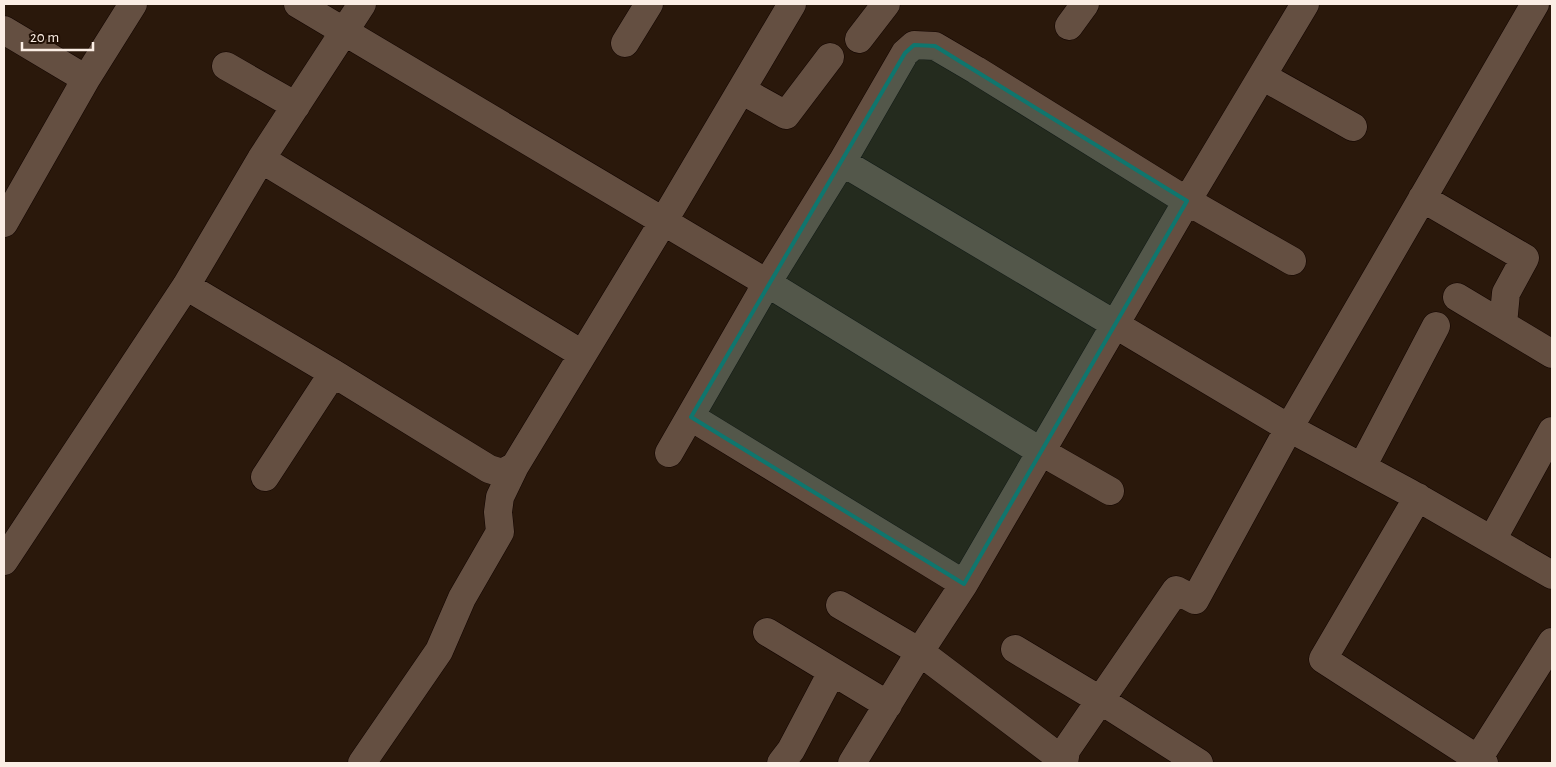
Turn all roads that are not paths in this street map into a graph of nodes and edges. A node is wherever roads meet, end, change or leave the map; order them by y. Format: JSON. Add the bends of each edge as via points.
{"nodes":[{"id":1,"x":133,"y":4,"type":"edge"},
{"id":2,"x":298,"y":4,"type":"edge"},
{"id":3,"x":362,"y":4,"type":"edge"},
{"id":4,"x":649,"y":4,"type":"edge"},
{"id":5,"x":886,"y":4,"type":"edge"},
{"id":6,"x":1084,"y":4,"type":"edge"},
{"id":7,"x":1305,"y":4,"type":"edge"},
{"id":8,"x":1535,"y":4,"type":"edge"},
{"id":9,"x":788,"y":5,"type":"edge"},
{"id":10,"x":1069,"y":26,"type":"dead end"},
{"id":11,"x":4,"y":30,"type":"edge"},
{"id":12,"x":345,"y":31,"type":"junction"},
{"id":13,"x":859,"y":39,"type":"dead end"},
{"id":14,"x":625,"y":42,"type":"dead end"},
{"id":15,"x":830,"y":57,"type":"dead end"},
{"id":16,"x":226,"y":66,"type":"dead end"},
{"id":17,"x":1262,"y":76,"type":"junction"},
{"id":18,"x":86,"y":79,"type":"junction"},
{"id":19,"x":740,"y":90,"type":"junction"},
{"id":20,"x":296,"y":106,"type":"junction"},
{"id":21,"x":1353,"y":127,"type":"dead end"},
{"id":22,"x":261,"y":159,"type":"junction"},
{"id":23,"x":842,"y":162,"type":"junction"},
{"id":24,"x":1422,"y":198,"type":"junction"},
{"id":25,"x":1187,"y":201,"type":"junction"},
{"id":26,"x":663,"y":222,"type":"junction"},
{"id":27,"x":4,"y":223,"type":"edge"},
{"id":28,"x":1292,"y":261,"type":"dead end"},
{"id":29,"x":767,"y":283,"type":"junction"},
{"id":30,"x":186,"y":286,"type":"junction"},
{"id":31,"x":1457,"y":297,"type":"dead end"},
{"id":32,"x":1502,"y":324,"type":"junction"},
{"id":33,"x":1116,"y":326,"type":"junction"},
{"id":34,"x":1436,"y":326,"type":"dead end"},
{"id":35,"x":582,"y":354,"type":"junction"},
{"id":36,"x":1552,"y":354,"type":"edge"},
{"id":37,"x":333,"y":373,"type":"junction"},
{"id":38,"x":690,"y":417,"type":"junction"},
{"id":39,"x":1289,"y":428,"type":"junction"},
{"id":40,"x":1552,"y":431,"type":"edge"},
{"id":41,"x":1040,"y":451,"type":"junction"},
{"id":42,"x":669,"y":453,"type":"dead end"},
{"id":43,"x":515,"y":466,"type":"junction"},
{"id":44,"x":1362,"y":467,"type":"junction"},
{"id":45,"x":265,"y":477,"type":"dead end"},
{"id":46,"x":1110,"y":491,"type":"dead end"},
{"id":47,"x":1418,"y":497,"type":"junction"},
{"id":48,"x":1492,"y":540,"type":"junction"},
{"id":49,"x":4,"y":561,"type":"edge"},
{"id":50,"x":1552,"y":574,"type":"edge"},
{"id":51,"x":964,"y":584,"type":"junction"},
{"id":52,"x":840,"y":605,"type":"dead end"},
{"id":53,"x":767,"y":632,"type":"dead end"},
{"id":54,"x":1552,"y":642,"type":"edge"},
{"id":55,"x":1015,"y":649,"type":"dead end"},
{"id":56,"x":920,"y":652,"type":"junction"},
{"id":57,"x":832,"y":672,"type":"junction"},
{"id":58,"x":1100,"y":700,"type":"junction"},
{"id":59,"x":888,"y":705,"type":"junction"},
{"id":60,"x":794,"y":759,"type":"edge"},
{"id":61,"x":1481,"y":761,"type":"edge"},
{"id":62,"x":1064,"y":762,"type":"edge"},
{"id":63,"x":362,"y":763,"type":"edge"},
{"id":64,"x":852,"y":763,"type":"edge"},
{"id":65,"x":1199,"y":763,"type":"edge"}],
"edges":[{"from":1,"to":18,"type":"street"},
{"from":2,"to":12,"type":"street"},
{"from":3,"to":12,"type":"street"},
{"from":4,"to":14,"type":"street"},
{"from":5,"to":13,"type":"street"},
{"from":6,"to":10,"type":"street"},
{"from":7,"to":17,"type":"street"},
{"from":8,"to":24,"type":"street"},
{"from":9,"to":19,"type":"street"},
{"from":11,"to":18,"type":"street"},
{"from":12,"to":20,"type":"street"},
{"from":12,"to":26,"type":"street"},
{"from":15,"to":19,"type":"street","via":[[786,115]]},
{"from":16,"to":20,"type":"street"},
{"from":17,"to":21,"type":"street"},
{"from":17,"to":25,"type":"street"},
{"from":18,"to":27,"type":"street"},
{"from":19,"to":26,"type":"street"},
{"from":20,"to":22,"type":"street"},
{"from":22,"to":30,"type":"street"},
{"from":22,"to":35,"type":"street"},
{"from":23,"to":25,"type":"street","via":[[905,53],[914,45],[935,46]]},
{"from":23,"to":29,"type":"street"},
{"from":23,"to":33,"type":"street"},
{"from":24,"to":32,"type":"street","via":[[1526,258],[1506,293]]},
{"from":24,"to":39,"type":"street"},
{"from":25,"to":28,"type":"street"},
{"from":25,"to":33,"type":"street"},
{"from":26,"to":29,"type":"street"},
{"from":26,"to":35,"type":"street"},
{"from":29,"to":38,"type":"street"},
{"from":29,"to":41,"type":"street"},
{"from":30,"to":37,"type":"street"},
{"from":30,"to":49,"type":"street"},
{"from":31,"to":32,"type":"street"},
{"from":32,"to":36,"type":"street"},
{"from":33,"to":39,"type":"street"},
{"from":33,"to":41,"type":"street"},
{"from":34,"to":44,"type":"street"},
{"from":35,"to":43,"type":"street"},
{"from":37,"to":43,"type":"street","via":[[489,469],[502,473]]},
{"from":37,"to":45,"type":"street"},
{"from":38,"to":42,"type":"street"},
{"from":38,"to":51,"type":"street"},
{"from":39,"to":44,"type":"street"},
{"from":39,"to":58,"type":"street","via":[[1195,600],[1176,590]]},
{"from":40,"to":48,"type":"street"},
{"from":41,"to":46,"type":"street"},
{"from":41,"to":51,"type":"street"},
{"from":43,"to":63,"type":"street","via":[[500,497],[500,532],[462,598],[439,651]]},
{"from":44,"to":47,"type":"street"},
{"from":47,"to":48,"type":"street"},
{"from":47,"to":61,"type":"street","via":[[1323,659]]},
{"from":48,"to":50,"type":"street"},
{"from":51,"to":56,"type":"street"},
{"from":52,"to":56,"type":"street"},
{"from":53,"to":57,"type":"street"},
{"from":54,"to":61,"type":"street"},
{"from":55,"to":58,"type":"street"},
{"from":56,"to":59,"type":"street"},
{"from":56,"to":62,"type":"street"},
{"from":57,"to":59,"type":"street"},
{"from":57,"to":60,"type":"street"},
{"from":58,"to":62,"type":"street","via":[[1066,750]]},
{"from":58,"to":65,"type":"street"},
{"from":59,"to":64,"type":"street"}]}
